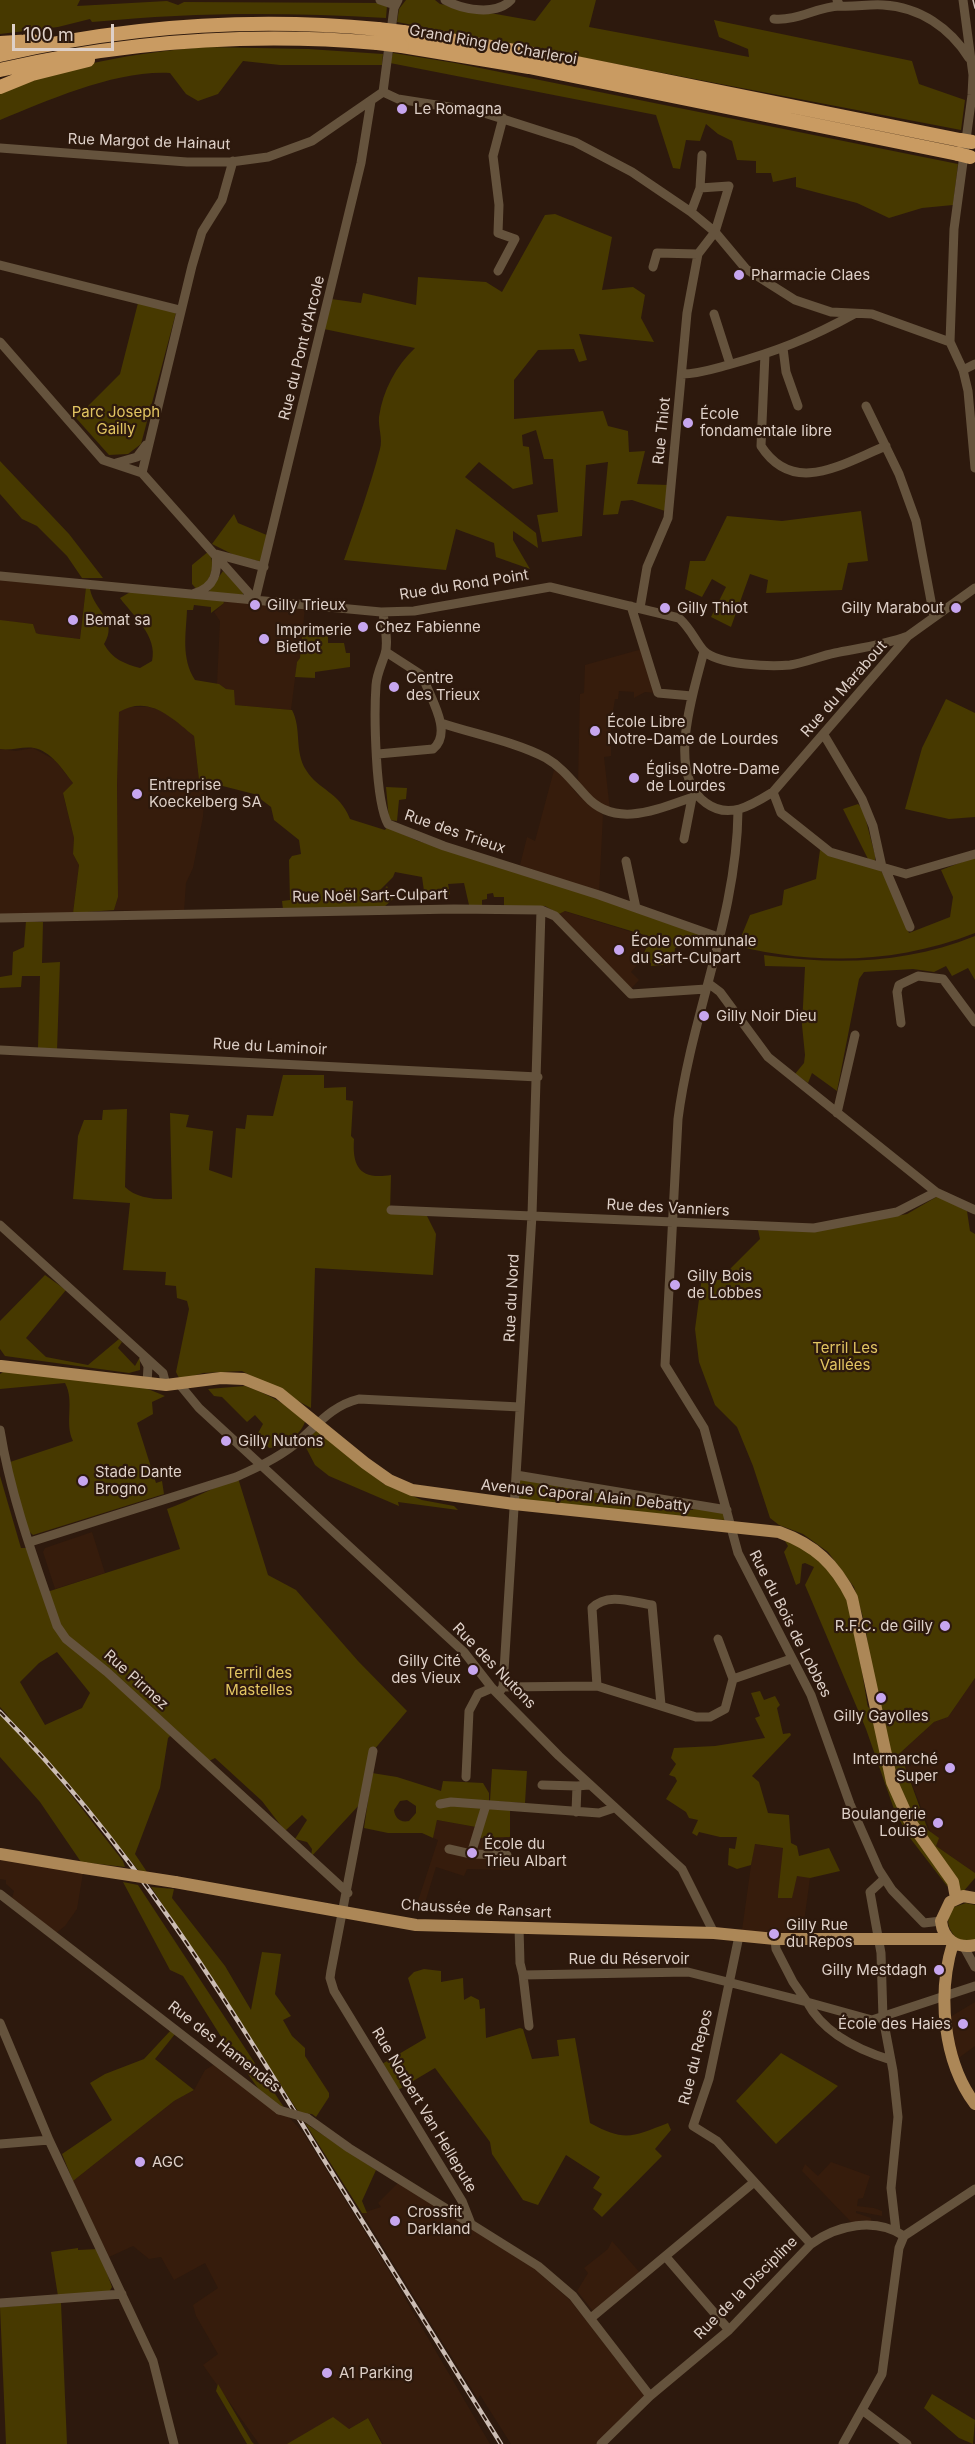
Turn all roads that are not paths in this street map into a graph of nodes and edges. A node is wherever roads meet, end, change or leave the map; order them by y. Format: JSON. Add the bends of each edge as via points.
{"nodes":[{"id":1,"x":380,"y":0,"type":"edge"},
{"id":2,"x":445,"y":0,"type":"edge"},
{"id":3,"x":511,"y":0,"type":"edge"},
{"id":4,"x":963,"y":0,"type":"edge"},
{"id":5,"x":397,"y":2,"type":"edge"},
{"id":6,"x":838,"y":3,"type":"edge"},
{"id":7,"x":774,"y":19,"type":"dead end"},
{"id":8,"x":377,"y":36,"type":"junction"},
{"id":9,"x":62,"y":42,"type":"junction"},
{"id":10,"x":0,"y":44,"type":"edge"},
{"id":11,"x":139,"y":44,"type":"junction"},
{"id":12,"x":0,"y":56,"type":"edge"},
{"id":13,"x":970,"y":60,"type":"junction"},
{"id":14,"x":0,"y":70,"type":"edge"},
{"id":15,"x":0,"y":87,"type":"edge"},
{"id":16,"x":383,"y":92,"type":"junction"},
{"id":17,"x":371,"y":101,"type":"junction"},
{"id":18,"x":503,"y":118,"type":"junction"},
{"id":19,"x":969,"y":142,"type":"edge"},
{"id":20,"x":0,"y":148,"type":"edge"},
{"id":21,"x":702,"y":155,"type":"dead end"},
{"id":22,"x":968,"y":156,"type":"edge"},
{"id":23,"x":233,"y":161,"type":"junction"},
{"id":24,"x":700,"y":188,"type":"junction"},
{"id":25,"x":691,"y":212,"type":"junction"},
{"id":26,"x":715,"y":232,"type":"junction"},
{"id":27,"x":698,"y":254,"type":"junction"},
{"id":28,"x":0,"y":265,"type":"edge"},
{"id":29,"x":653,"y":267,"type":"dead end"},
{"id":30,"x":498,"y":271,"type":"dead end"},
{"id":31,"x":180,"y":310,"type":"junction"},
{"id":32,"x":714,"y":314,"type":"dead end"},
{"id":33,"x":855,"y":314,"type":"junction"},
{"id":34,"x":0,"y":342,"type":"edge"},
{"id":35,"x":950,"y":342,"type":"junction"},
{"id":36,"x":783,"y":348,"type":"junction"},
{"id":37,"x":765,"y":354,"type":"junction"},
{"id":38,"x":730,"y":364,"type":"junction"},
{"id":39,"x":975,"y":364,"type":"edge"},
{"id":40,"x":682,"y":374,"type":"junction"},
{"id":41,"x":964,"y":374,"type":"junction"},
{"id":42,"x":975,"y":374,"type":"edge"},
{"id":43,"x":798,"y":406,"type":"dead end"},
{"id":44,"x":866,"y":406,"type":"dead end"},
{"id":45,"x":148,"y":440,"type":"junction"},
{"id":46,"x":886,"y":446,"type":"junction"},
{"id":47,"x":110,"y":462,"type":"junction"},
{"id":48,"x":975,"y":468,"type":"edge"},
{"id":49,"x":142,"y":473,"type":"junction"},
{"id":50,"x":216,"y":554,"type":"junction"},
{"id":51,"x":264,"y":567,"type":"junction"},
{"id":52,"x":0,"y":576,"type":"edge"},
{"id":53,"x":975,"y":588,"type":"edge"},
{"id":54,"x":189,"y":594,"type":"junction"},
{"id":55,"x":255,"y":600,"type":"junction"},
{"id":56,"x":635,"y":607,"type":"junction"},
{"id":57,"x":383,"y":612,"type":"junction"},
{"id":58,"x":934,"y":617,"type":"junction"},
{"id":59,"x":908,"y":636,"type":"junction"},
{"id":60,"x":386,"y":651,"type":"junction"},
{"id":61,"x":704,"y":651,"type":"junction"},
{"id":62,"x":692,"y":696,"type":"junction"},
{"id":63,"x":441,"y":723,"type":"junction"},
{"id":64,"x":824,"y":735,"type":"junction"},
{"id":65,"x":378,"y":754,"type":"junction"},
{"id":66,"x":773,"y":792,"type":"junction"},
{"id":67,"x":694,"y":797,"type":"junction"},
{"id":68,"x":738,"y":811,"type":"junction"},
{"id":69,"x":684,"y":839,"type":"dead end"},
{"id":70,"x":975,"y":854,"type":"edge"},
{"id":71,"x":626,"y":861,"type":"dead end"},
{"id":72,"x":883,"y":867,"type":"junction"},
{"id":73,"x":636,"y":908,"type":"junction"},
{"id":74,"x":541,"y":910,"type":"junction"},
{"id":75,"x":0,"y":918,"type":"edge"},
{"id":76,"x":910,"y":927,"type":"dead end"},
{"id":77,"x":718,"y":937,"type":"junction"},
{"id":78,"x":707,"y":986,"type":"junction"},
{"id":79,"x":975,"y":1022,"type":"edge"},
{"id":80,"x":901,"y":1023,"type":"dead end"},
{"id":81,"x":855,"y":1035,"type":"dead end"},
{"id":82,"x":0,"y":1050,"type":"edge"},
{"id":83,"x":538,"y":1077,"type":"junction"},
{"id":84,"x":837,"y":1113,"type":"junction"},
{"id":85,"x":936,"y":1192,"type":"junction"},
{"id":86,"x":391,"y":1210,"type":"dead end"},
{"id":87,"x":975,"y":1210,"type":"edge"},
{"id":88,"x":532,"y":1215,"type":"junction"},
{"id":89,"x":674,"y":1223,"type":"junction"},
{"id":90,"x":0,"y":1225,"type":"edge"},
{"id":91,"x":143,"y":1357,"type":"junction"},
{"id":92,"x":0,"y":1364,"type":"edge"},
{"id":93,"x":147,"y":1384,"type":"junction"},
{"id":94,"x":180,"y":1385,"type":"junction"},
{"id":95,"x":166,"y":1386,"type":"junction"},
{"id":96,"x":520,"y":1407,"type":"junction"},
{"id":97,"x":317,"y":1424,"type":"junction"},
{"id":98,"x":0,"y":1430,"type":"edge"},
{"id":99,"x":262,"y":1466,"type":"junction"},
{"id":100,"x":516,"y":1475,"type":"junction"},
{"id":101,"x":514,"y":1504,"type":"junction"},
{"id":102,"x":727,"y":1510,"type":"junction"},
{"id":103,"x":732,"y":1527,"type":"junction"},
{"id":104,"x":30,"y":1542,"type":"junction"},
{"id":105,"x":718,"y":1639,"type":"dead end"},
{"id":106,"x":791,"y":1659,"type":"junction"},
{"id":107,"x":733,"y":1679,"type":"junction"},
{"id":108,"x":597,"y":1686,"type":"junction"},
{"id":109,"x":498,"y":1689,"type":"junction"},
{"id":110,"x":661,"y":1705,"type":"junction"},
{"id":111,"x":373,"y":1751,"type":"dead end"},
{"id":112,"x":465,"y":1777,"type":"dead end"},
{"id":113,"x":542,"y":1785,"type":"dead end"},
{"id":114,"x":589,"y":1785,"type":"junction"},
{"id":115,"x":577,"y":1786,"type":"junction"},
{"id":116,"x":440,"y":1804,"type":"dead end"},
{"id":117,"x":486,"y":1805,"type":"junction"},
{"id":118,"x":614,"y":1808,"type":"junction"},
{"id":119,"x":576,"y":1812,"type":"junction"},
{"id":120,"x":449,"y":1849,"type":"dead end"},
{"id":121,"x":0,"y":1854,"type":"edge"},
{"id":122,"x":471,"y":1854,"type":"junction"},
{"id":123,"x":507,"y":1856,"type":"dead end"},
{"id":124,"x":884,"y":1879,"type":"junction"},
{"id":125,"x":348,"y":1893,"type":"junction"},
{"id":126,"x":0,"y":1894,"type":"edge"},
{"id":127,"x":974,"y":1894,"type":"edge"},
{"id":128,"x":956,"y":1898,"type":"junction"},
{"id":129,"x":343,"y":1912,"type":"junction"},
{"id":130,"x":519,"y":1927,"type":"junction"},
{"id":131,"x":714,"y":1933,"type":"junction"},
{"id":132,"x":739,"y":1936,"type":"junction"},
{"id":133,"x":957,"y":1939,"type":"edge"},
{"id":134,"x":775,"y":1940,"type":"junction"},
{"id":135,"x":879,"y":1940,"type":"junction"},
{"id":136,"x":973,"y":1964,"type":"edge"},
{"id":137,"x":523,"y":1975,"type":"junction"},
{"id":138,"x":730,"y":1982,"type":"junction"},
{"id":139,"x":975,"y":1986,"type":"edge"},
{"id":140,"x":946,"y":1996,"type":"junction"},
{"id":141,"x":807,"y":2002,"type":"junction"},
{"id":142,"x":883,"y":2018,"type":"junction"},
{"id":143,"x":0,"y":2024,"type":"edge"},
{"id":144,"x":529,"y":2026,"type":"dead end"},
{"id":145,"x":891,"y":2060,"type":"junction"},
{"id":146,"x":975,"y":2104,"type":"edge"},
{"id":147,"x":49,"y":2140,"type":"junction"},
{"id":148,"x":0,"y":2144,"type":"edge"},
{"id":149,"x":753,"y":2183,"type":"junction"},
{"id":150,"x":975,"y":2189,"type":"edge"},
{"id":151,"x":471,"y":2224,"type":"junction"},
{"id":152,"x":900,"y":2234,"type":"junction"},
{"id":153,"x":811,"y":2244,"type":"junction"},
{"id":154,"x":666,"y":2257,"type":"junction"},
{"id":155,"x":122,"y":2294,"type":"junction"},
{"id":156,"x":0,"y":2303,"type":"edge"},
{"id":157,"x":591,"y":2318,"type":"junction"},
{"id":158,"x":729,"y":2330,"type":"junction"},
{"id":159,"x":650,"y":2396,"type":"junction"},
{"id":160,"x":862,"y":2410,"type":"junction"},
{"id":161,"x":174,"y":2444,"type":"edge"},
{"id":162,"x":601,"y":2444,"type":"edge"},
{"id":163,"x":843,"y":2444,"type":"edge"},
{"id":164,"x":907,"y":2444,"type":"edge"}],
"edges":[{"from":1,"to":5,"type":"street"},
{"from":2,"to":3,"type":"street","via":[[488,10],[504,7]]},
{"from":4,"to":13,"type":"street"},
{"from":5,"to":16,"type":"street"},
{"from":6,"to":7,"type":"street","via":[[791,20]]},
{"from":6,"to":13,"type":"street","via":[[897,6],[912,11],[940,26]]},
{"from":8,"to":9,"type":"highway","name":"Grand Ring de Charleroi","via":[[302,23],[208,24]]},
{"from":8,"to":11,"type":"highway","name":"Grand Ring de Charleroi","via":[[252,36]]},
{"from":8,"to":19,"type":"highway","name":"Grand Ring de Charleroi","bridge":true,"via":[[403,32],[532,54]]},
{"from":8,"to":22,"type":"highway","name":"Grand Ring de Charleroi","bridge":true,"via":[[402,46],[530,67]]},
{"from":9,"to":10,"type":"highway"},
{"from":9,"to":12,"type":"highway","name":"Grand Ring de Charleroi"},
{"from":11,"to":14,"type":"highway","name":"Grand Ring de Charleroi"},
{"from":11,"to":15,"type":"highway"},
{"from":13,"to":35,"type":"street","via":[[972,95],[954,229]]},
{"from":16,"to":17,"type":"street","name":"Rue Margot de Hainaut"},
{"from":16,"to":18,"type":"street","via":[[398,99]]},
{"from":17,"to":23,"type":"street","name":"Rue Margot de Hainaut","via":[[312,141],[286,152]]},
{"from":17,"to":51,"type":"street","name":"Rue du Pont d'Arcole","via":[[359,173]]},
{"from":18,"to":25,"type":"street","via":[[603,155]]},
{"from":18,"to":30,"type":"street","via":[[493,156],[498,233],[515,239]]},
{"from":20,"to":23,"type":"street","name":"Rue Margot de Hainaut","via":[[137,159]]},
{"from":21,"to":24,"type":"street"},
{"from":23,"to":31,"type":"street","via":[[220,206],[202,232]]},
{"from":24,"to":25,"type":"street"},
{"from":24,"to":26,"type":"street","via":[[729,186]]},
{"from":25,"to":26,"type":"street"},
{"from":26,"to":27,"type":"street","name":"Rue Thiot"},
{"from":26,"to":33,"type":"street","via":[[746,269],[795,300],[831,312]]},
{"from":27,"to":29,"type":"street","via":[[657,254]]},
{"from":27,"to":40,"type":"street","name":"Rue Thiot","via":[[687,313]]},
{"from":28,"to":31,"type":"street"},
{"from":31,"to":45,"type":"street"},
{"from":32,"to":38,"type":"street"},
{"from":33,"to":35,"type":"street","via":[[872,315]]},
{"from":33,"to":36,"type":"street"},
{"from":34,"to":47,"type":"street","via":[[103,460]]},
{"from":35,"to":41,"type":"street"},
{"from":36,"to":37,"type":"street"},
{"from":36,"to":43,"type":"street","via":[[786,372]]},
{"from":37,"to":38,"type":"street"},
{"from":37,"to":46,"type":"street","via":[[761,446],[781,466],[795,474],[816,473]]},
{"from":38,"to":40,"type":"street"},
{"from":39,"to":41,"type":"street"},
{"from":40,"to":56,"type":"street","name":"Rue Thiot","via":[[668,518]]},
{"from":41,"to":42,"type":"street"},
{"from":41,"to":48,"type":"street"},
{"from":44,"to":46,"type":"street"},
{"from":45,"to":47,"type":"street","via":[[137,457]]},
{"from":45,"to":49,"type":"street"},
{"from":46,"to":58,"type":"street","via":[[916,521]]},
{"from":47,"to":49,"type":"street"},
{"from":49,"to":50,"type":"street"},
{"from":50,"to":51,"type":"street"},
{"from":50,"to":54,"type":"street","via":[[217,570],[212,583]]},
{"from":50,"to":55,"type":"street"},
{"from":51,"to":55,"type":"street","name":"Rue du Pont d'Arcole"},
{"from":52,"to":54,"type":"street","name":"Rue du Rond Point"},
{"from":53,"to":58,"type":"street","name":"Rue du Marabout"},
{"from":54,"to":55,"type":"street","name":"Rue du Rond Point"},
{"from":55,"to":57,"type":"street","name":"Rue du Rond Point"},
{"from":56,"to":57,"type":"street","name":"Rue du Rond Point","via":[[550,587],[414,611]]},
{"from":56,"to":61,"type":"street","name":"Rue du Rond Point","via":[[679,618]]},
{"from":56,"to":62,"type":"street","via":[[658,693]]},
{"from":57,"to":60,"type":"street","name":"Rue des Trieux"},
{"from":58,"to":59,"type":"street","name":"Rue du Marabout"},
{"from":59,"to":61,"type":"street","via":[[886,644],[767,666],[719,659]]},
{"from":59,"to":64,"type":"street","name":"Rue du Marabout"},
{"from":60,"to":63,"type":"street","via":[[420,674]]},
{"from":60,"to":65,"type":"street","name":"Rue des Trieux","via":[[376,686]]},
{"from":61,"to":62,"type":"street"},
{"from":62,"to":67,"type":"street","via":[[685,740],[687,774]]},
{"from":63,"to":65,"type":"street","via":[[438,744],[433,749]]},
{"from":63,"to":67,"type":"street","via":[[543,757],[606,812],[633,814]]},
{"from":64,"to":66,"type":"street","name":"Rue du Marabout"},
{"from":64,"to":72,"type":"street","via":[[862,799]]},
{"from":65,"to":73,"type":"street","name":"Rue des Trieux","via":[[383,816],[388,824]]},
{"from":66,"to":68,"type":"street","name":"Rue du Marabout"},
{"from":66,"to":72,"type":"street","via":[[781,813],[830,852]]},
{"from":67,"to":68,"type":"street","via":[[712,807]]},
{"from":67,"to":69,"type":"street"},
{"from":68,"to":77,"type":"street","name":"Rue du Bois de Lobbes","via":[[732,874]]},
{"from":70,"to":72,"type":"street","via":[[906,874]]},
{"from":71,"to":73,"type":"street"},
{"from":72,"to":76,"type":"street"},
{"from":73,"to":77,"type":"street","name":"Rue des Trieux"},
{"from":74,"to":75,"type":"street","name":"Rue Noël Sart-Culpart"},
{"from":74,"to":78,"type":"street","via":[[555,916],[631,994]]},
{"from":74,"to":83,"type":"street","name":"Rue du Nord"},
{"from":77,"to":78,"type":"street","name":"Rue du Bois de Lobbes"},
{"from":78,"to":84,"type":"street","via":[[720,992],[768,1057]]},
{"from":78,"to":89,"type":"street","name":"Rue du Bois de Lobbes","via":[[683,1079]]},
{"from":79,"to":80,"type":"street","via":[[943,979],[918,976],[899,985]]},
{"from":81,"to":84,"type":"street"},
{"from":82,"to":83,"type":"street","name":"Rue du Laminoir"},
{"from":83,"to":88,"type":"street","name":"Rue du Nord"},
{"from":84,"to":85,"type":"street"},
{"from":85,"to":87,"type":"street"},
{"from":85,"to":89,"type":"street","name":"Rue des Vanniers","via":[[897,1212],[814,1228]]},
{"from":86,"to":88,"type":"street","name":"Rue des Vanniers"},
{"from":88,"to":89,"type":"street","name":"Rue des Vanniers"},
{"from":88,"to":96,"type":"street","name":"Rue du Nord"},
{"from":89,"to":102,"type":"street","name":"Rue du Bois de Lobbes","via":[[665,1365],[704,1428]]},
{"from":90,"to":91,"type":"street"},
{"from":91,"to":93,"type":"street","via":[[148,1366]]},
{"from":91,"to":95,"type":"street","via":[[163,1373]]},
{"from":92,"to":93,"type":"main road","name":"Avenue Caporal Alain Debatty"},
{"from":93,"to":95,"type":"main road","name":"Avenue Caporal Alain Debatty"},
{"from":94,"to":95,"type":"main road","name":"Avenue Caporal Alain Debatty"},
{"from":94,"to":97,"type":"main road","name":"Avenue Caporal Alain Debatty","via":[[221,1378],[244,1379],[279,1393]]},
{"from":94,"to":99,"type":"street","name":"Rue des Nutons","via":[[199,1408]]},
{"from":96,"to":97,"type":"street","via":[[359,1399],[344,1403]]},
{"from":96,"to":100,"type":"street","name":"Rue du Nord"},
{"from":97,"to":99,"type":"street"},
{"from":97,"to":101,"type":"main road","name":"Avenue Caporal Alain Debatty","via":[[389,1480],[412,1490]]},
{"from":98,"to":104,"type":"street","name":"Rue Pirmez","via":[[7,1474]]},
{"from":99,"to":104,"type":"street"},
{"from":99,"to":109,"type":"street","name":"Rue des Nutons"},
{"from":100,"to":101,"type":"street","name":"Rue du Nord"},
{"from":100,"to":102,"type":"street"},
{"from":101,"to":103,"type":"main road","name":"Avenue Caporal Alain Debatty"},
{"from":101,"to":109,"type":"street","name":"Rue du Nord"},
{"from":102,"to":103,"type":"street","name":"Rue du Bois de Lobbes"},
{"from":103,"to":106,"type":"street","name":"Rue du Bois de Lobbes","via":[[738,1554]]},
{"from":103,"to":128,"type":"main road","name":"Avenue Caporal Alain Debatty","via":[[779,1532],[803,1541],[827,1558],[841,1575],[852,1598],[891,1782],[909,1820],[953,1882]]},
{"from":104,"to":125,"type":"street","name":"Rue Pirmez","via":[[57,1626],[66,1639]]},
{"from":105,"to":107,"type":"street"},
{"from":106,"to":107,"type":"street"},
{"from":106,"to":124,"type":"street","name":"Rue du Bois de Lobbes","via":[[811,1695],[850,1804]]},
{"from":107,"to":110,"type":"street","via":[[725,1709],[710,1717],[680,1713]]},
{"from":108,"to":109,"type":"street"},
{"from":108,"to":110,"type":"street"},
{"from":108,"to":110,"type":"street","via":[[592,1608],[607,1598],[652,1605]]},
{"from":109,"to":112,"type":"street","via":[[478,1694],[469,1711]]},
{"from":109,"to":114,"type":"street","name":"Rue des Nutons"},
{"from":111,"to":125,"type":"street","name":"Rue Norbert Van Hellepute"},
{"from":113,"to":115,"type":"street"},
{"from":114,"to":115,"type":"street"},
{"from":114,"to":118,"type":"street","name":"Rue des Nutons"},
{"from":115,"to":119,"type":"street"},
{"from":116,"to":117,"type":"street"},
{"from":117,"to":119,"type":"street"},
{"from":117,"to":122,"type":"street"},
{"from":118,"to":119,"type":"street","via":[[599,1814]]},
{"from":118,"to":131,"type":"street","name":"Rue des Nutons","via":[[682,1869]]},
{"from":120,"to":122,"type":"street"},
{"from":121,"to":129,"type":"main road","name":"Chaussée de Ransart","bridge":true},
{"from":122,"to":123,"type":"street"},
{"from":124,"to":133,"type":"street","name":"Rue du Bois de Lobbes","via":[[924,1923]]},
{"from":124,"to":135,"type":"street","via":[[870,1892]]},
{"from":125,"to":129,"type":"street","name":"Rue Norbert Van Hellepute"},
{"from":126,"to":151,"type":"street","name":"Rue des Hamendes","bridge":true,"via":[[279,2110],[307,2118]]},
{"from":127,"to":128,"type":"main road"},
{"from":128,"to":133,"type":"main road","via":[[945,1908]]},
{"from":129,"to":130,"type":"main road","name":"Chaussée de Ransart","via":[[416,1925]]},
{"from":129,"to":151,"type":"street","name":"Rue Norbert Van Hellepute","via":[[330,1978],[334,1991],[462,2201]]},
{"from":130,"to":131,"type":"main road","name":"Chaussée de Ransart"},
{"from":130,"to":137,"type":"street"},
{"from":131,"to":132,"type":"main road","name":"Chaussée de Ransart"},
{"from":132,"to":134,"type":"main road","name":"Chaussée de Ransart"},
{"from":132,"to":138,"type":"street","name":"Rue du Repos"},
{"from":133,"to":135,"type":"main road","name":"Chaussée de Ransart"},
{"from":133,"to":136,"type":"street"},
{"from":133,"to":140,"type":"main road","via":[[949,1956]]},
{"from":134,"to":135,"type":"main road","name":"Chaussée de Ransart"},
{"from":134,"to":141,"type":"street"},
{"from":135,"to":142,"type":"street"},
{"from":137,"to":138,"type":"street","name":"Rue du Réservoir","via":[[688,1972]]},
{"from":137,"to":144,"type":"street"},
{"from":138,"to":141,"type":"street","name":"Rue du Réservoir"},
{"from":138,"to":149,"type":"street","name":"Rue du Repos","via":[[709,2079],[693,2126],[717,2140]]},
{"from":139,"to":140,"type":"street"},
{"from":140,"to":142,"type":"street"},
{"from":140,"to":146,"type":"main road","via":[[952,2058]]},
{"from":141,"to":142,"type":"street","name":"Rue du Réservoir","via":[[872,2020]]},
{"from":141,"to":145,"type":"street","via":[[819,2021],[854,2046]]},
{"from":142,"to":145,"type":"street"},
{"from":143,"to":147,"type":"street"},
{"from":145,"to":152,"type":"street","via":[[898,2117],[891,2188]]},
{"from":147,"to":148,"type":"street"},
{"from":147,"to":155,"type":"street"},
{"from":149,"to":153,"type":"street","name":"Rue du Repos"},
{"from":149,"to":154,"type":"street"},
{"from":150,"to":152,"type":"street"},
{"from":151,"to":157,"type":"street","via":[[538,2266],[573,2296]]},
{"from":152,"to":153,"type":"street","name":"Rue de la Discipline","via":[[856,2224],[824,2234]]},
{"from":152,"to":160,"type":"street","via":[[882,2374]]},
{"from":153,"to":158,"type":"street","name":"Rue de la Discipline"},
{"from":154,"to":157,"type":"street"},
{"from":154,"to":158,"type":"street"},
{"from":155,"to":156,"type":"street"},
{"from":155,"to":161,"type":"street","via":[[153,2361]]},
{"from":157,"to":159,"type":"street"},
{"from":158,"to":159,"type":"street","name":"Rue de la Discipline"},
{"from":159,"to":162,"type":"street","name":"Rue de la Discipline"},
{"from":160,"to":163,"type":"street"},
{"from":160,"to":164,"type":"street"}]}
